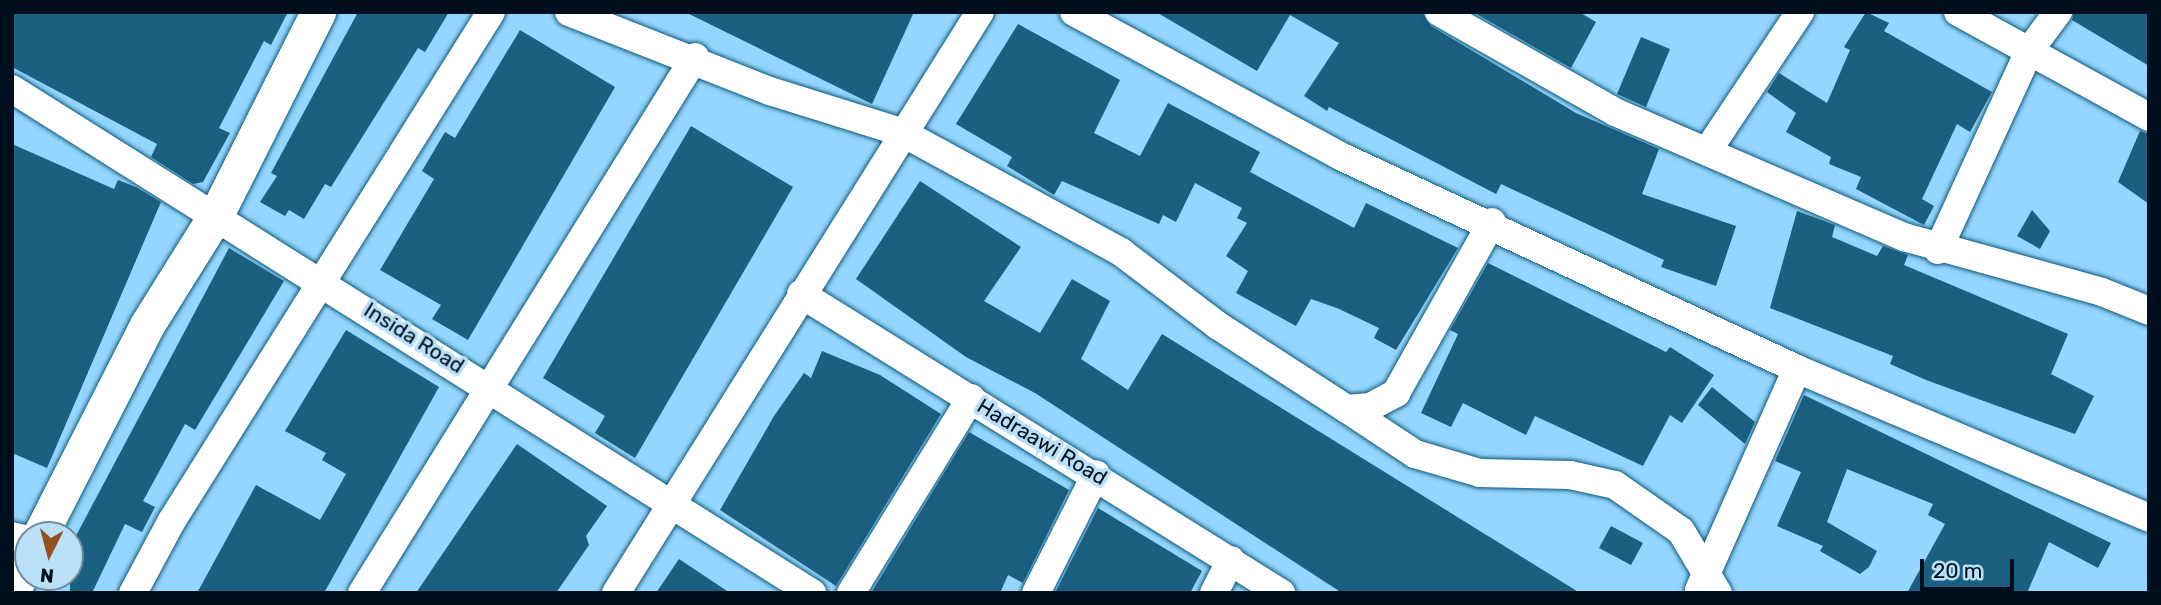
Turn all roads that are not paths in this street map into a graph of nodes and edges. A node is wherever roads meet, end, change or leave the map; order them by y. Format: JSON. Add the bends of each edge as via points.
{"nodes":[{"id":1,"x":318,"y":12,"type":"edge"},
{"id":2,"x":491,"y":12,"type":"edge"},
{"id":3,"x":569,"y":12,"type":"edge"},
{"id":4,"x":980,"y":12,"type":"edge"},
{"id":5,"x":1074,"y":12,"type":"edge"},
{"id":6,"x":1439,"y":12,"type":"edge"},
{"id":7,"x":1800,"y":12,"type":"edge"},
{"id":8,"x":1958,"y":12,"type":"edge"},
{"id":9,"x":2057,"y":12,"type":"edge"},
{"id":10,"x":2029,"y":51,"type":"junction"},
{"id":11,"x":695,"y":57,"type":"junction"},
{"id":12,"x":12,"y":89,"type":"edge"},
{"id":13,"x":2149,"y":117,"type":"edge"},
{"id":14,"x":901,"y":132,"type":"junction"},
{"id":15,"x":1708,"y":150,"type":"junction"},
{"id":16,"x":217,"y":213,"type":"junction"},
{"id":17,"x":1492,"y":222,"type":"junction"},
{"id":18,"x":1938,"y":250,"type":"junction"},
{"id":19,"x":321,"y":280,"type":"junction"},
{"id":20,"x":801,"y":295,"type":"junction"},
{"id":21,"x":2149,"y":311,"type":"edge"},
{"id":22,"x":1797,"y":369,"type":"junction"},
{"id":23,"x":493,"y":389,"type":"junction"},
{"id":24,"x":971,"y":398,"type":"junction"},
{"id":25,"x":1347,"y":409,"type":"junction"},
{"id":26,"x":1096,"y":474,"type":"junction"},
{"id":27,"x":668,"y":506,"type":"junction"},
{"id":28,"x":2149,"y":518,"type":"edge"},
{"id":29,"x":47,"y":521,"type":"edge"},
{"id":30,"x":1231,"y":560,"type":"junction"},
{"id":31,"x":1707,"y":588,"type":"edge"},
{"id":32,"x":133,"y":593,"type":"edge"},
{"id":33,"x":362,"y":593,"type":"edge"},
{"id":34,"x":616,"y":593,"type":"edge"},
{"id":35,"x":812,"y":593,"type":"edge"},
{"id":36,"x":851,"y":593,"type":"edge"},
{"id":37,"x":1035,"y":593,"type":"edge"},
{"id":38,"x":1214,"y":593,"type":"edge"},
{"id":39,"x":1281,"y":593,"type":"edge"}],
"edges":[{"from":1,"to":16,"type":"street"},
{"from":2,"to":19,"type":"street"},
{"from":3,"to":11,"type":"street"},
{"from":4,"to":14,"type":"street"},
{"from":5,"to":17,"type":"street","via":[[1339,156]]},
{"from":6,"to":15,"type":"street","via":[[1615,112]]},
{"from":7,"to":15,"type":"street"},
{"from":8,"to":10,"type":"street"},
{"from":9,"to":10,"type":"street"},
{"from":10,"to":13,"type":"street"},
{"from":10,"to":18,"type":"street"},
{"from":11,"to":14,"type":"street","via":[[770,91]]},
{"from":11,"to":23,"type":"street"},
{"from":12,"to":16,"type":"street","name":"Insida Road"},
{"from":14,"to":20,"type":"street"},
{"from":14,"to":25,"type":"street","via":[[1121,252],[1270,362]]},
{"from":15,"to":18,"type":"street"},
{"from":16,"to":19,"type":"street","name":"Insida Road"},
{"from":16,"to":29,"type":"street","via":[[147,325]]},
{"from":17,"to":22,"type":"street"},
{"from":17,"to":25,"type":"street","via":[[1396,393],[1370,407]]},
{"from":18,"to":21,"type":"street","via":[[2102,292]]},
{"from":19,"to":23,"type":"street","name":"Insida Road"},
{"from":19,"to":32,"type":"street"},
{"from":20,"to":24,"type":"street","name":"Hadraawi Road"},
{"from":20,"to":27,"type":"street"},
{"from":22,"to":28,"type":"street"},
{"from":22,"to":31,"type":"street"},
{"from":23,"to":27,"type":"street","name":"Insida Road"},
{"from":23,"to":33,"type":"street"},
{"from":24,"to":26,"type":"street","name":"Hadraawi Road"},
{"from":24,"to":36,"type":"street"},
{"from":25,"to":31,"type":"street","via":[[1415,454],[1467,469],[1570,475],[1615,485],[1681,531]]},
{"from":26,"to":30,"type":"street","name":"Hadraawi Road"},
{"from":26,"to":37,"type":"street"},
{"from":27,"to":34,"type":"street"},
{"from":27,"to":35,"type":"street","name":"Insida Road"},
{"from":30,"to":38,"type":"street"},
{"from":30,"to":39,"type":"street","name":"Hadraawi Road"}]}
